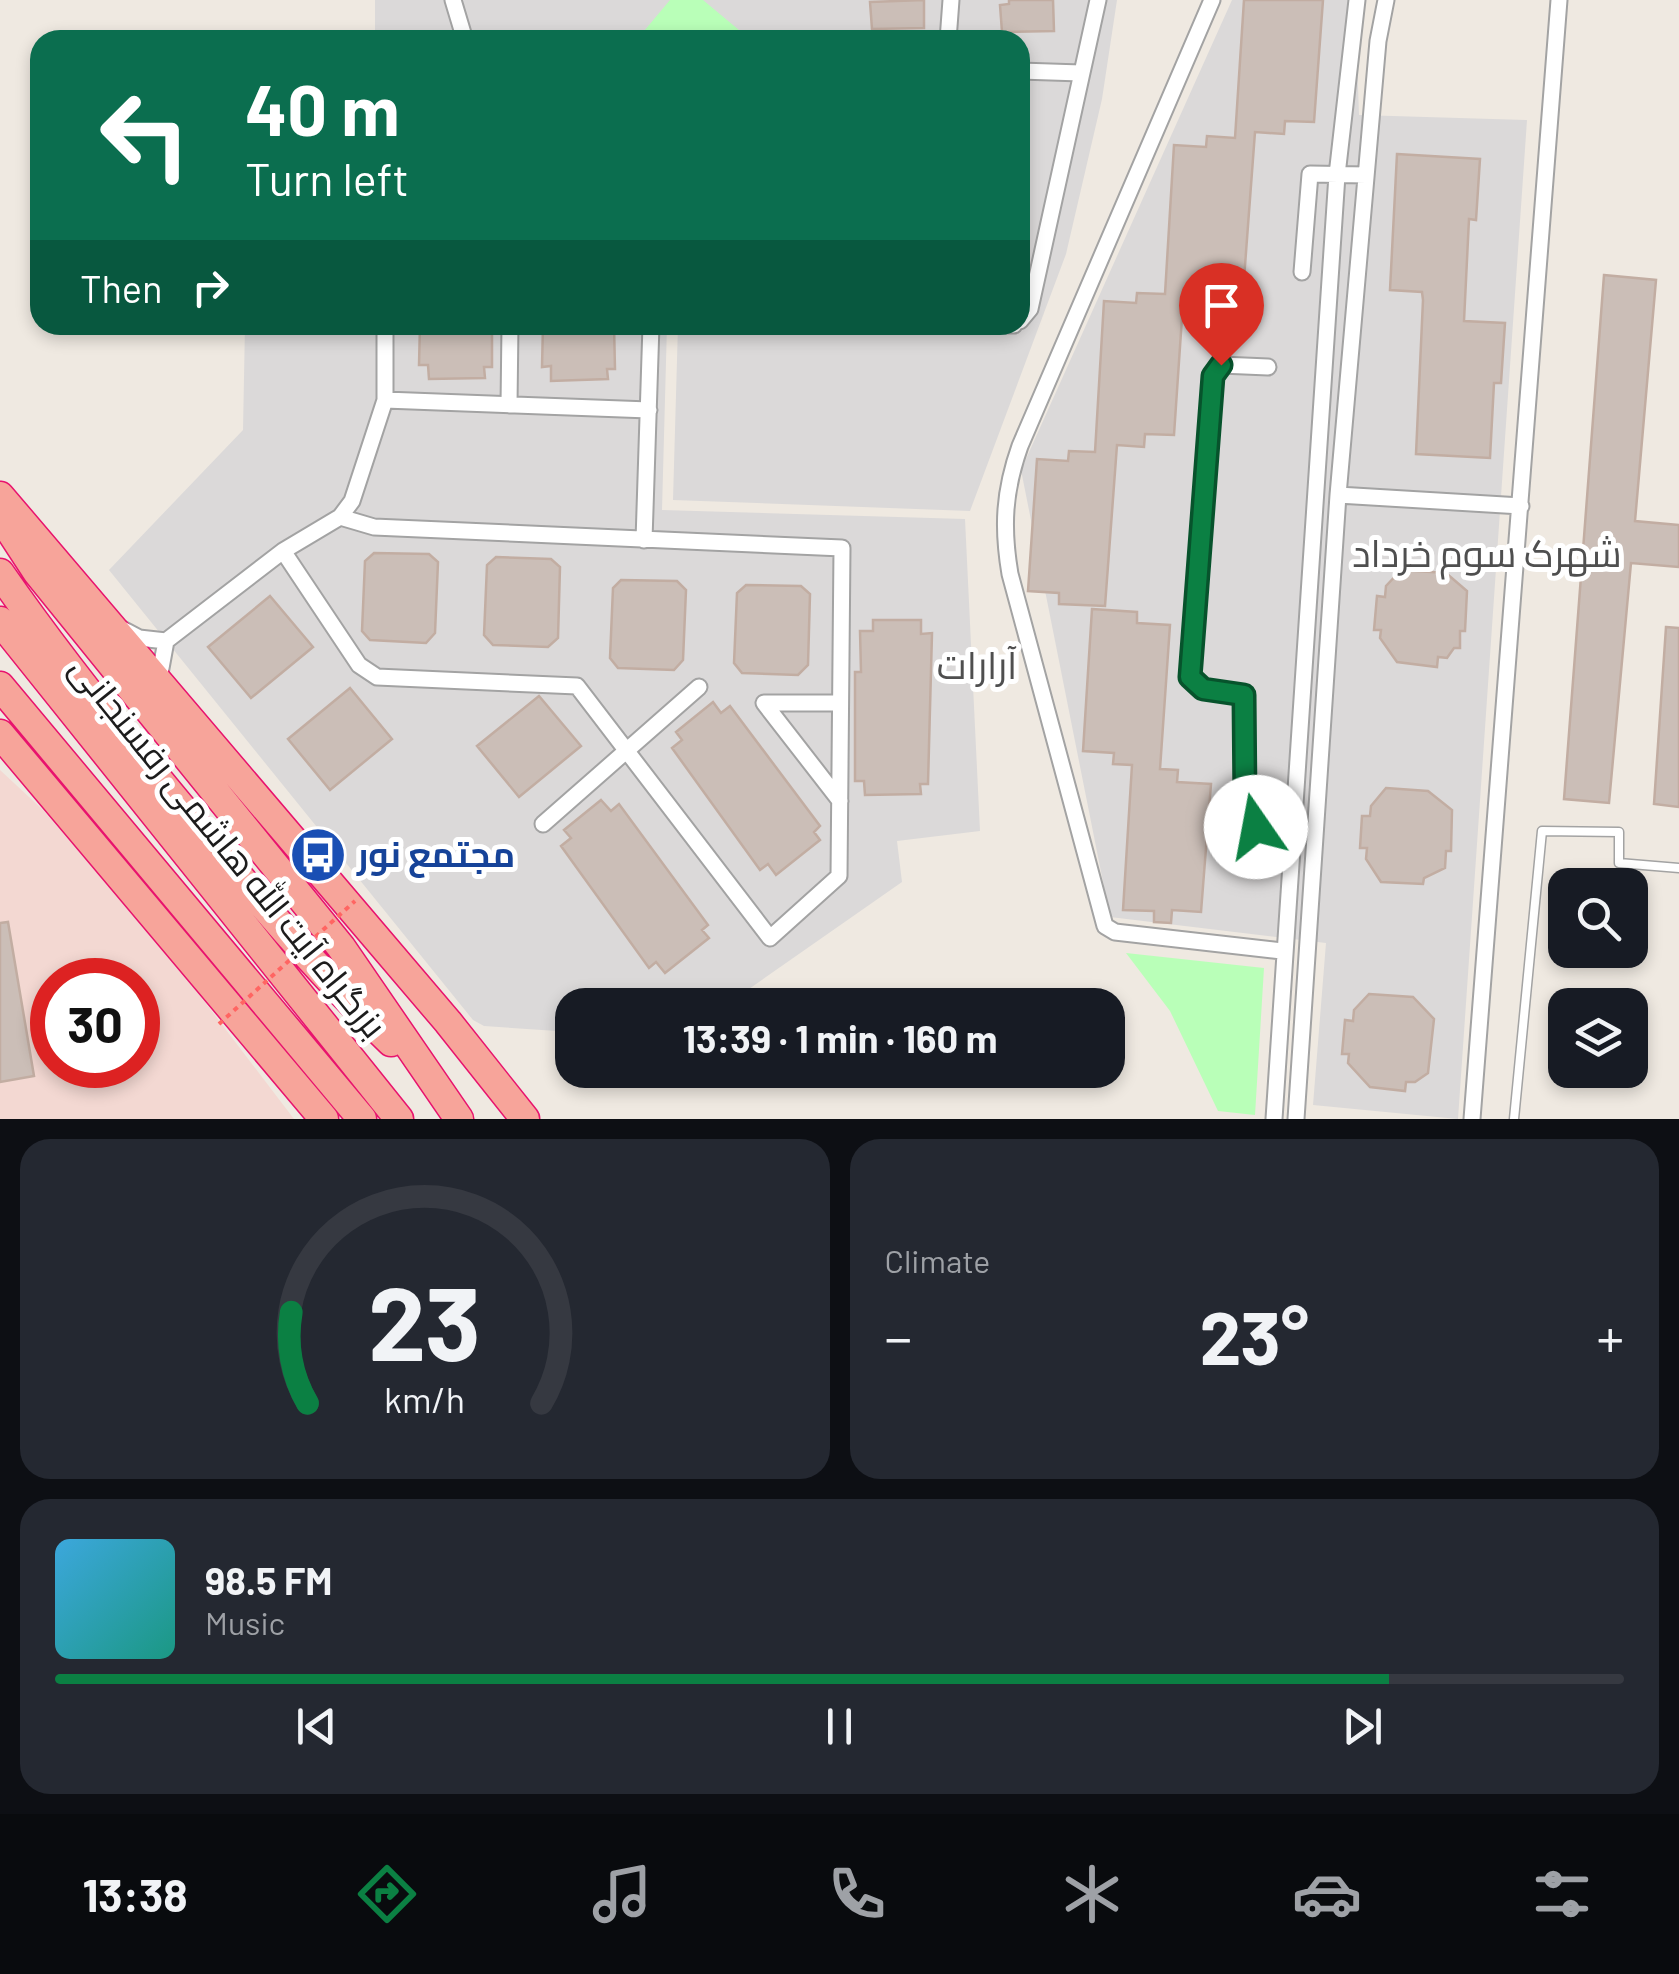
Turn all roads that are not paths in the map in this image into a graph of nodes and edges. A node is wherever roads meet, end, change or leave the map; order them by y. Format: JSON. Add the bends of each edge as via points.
{"nodes":[{"id":1,"x":453,"y":0,"type":"edge"},
{"id":2,"x":951,"y":0,"type":"edge"},
{"id":3,"x":1098,"y":0,"type":"edge"},
{"id":4,"x":1212,"y":0,"type":"edge"},
{"id":5,"x":1356,"y":0,"type":"edge"},
{"id":6,"x":1386,"y":0,"type":"edge"},
{"id":7,"x":1560,"y":0,"type":"edge"},
{"id":8,"x":462,"y":30,"type":"edge"},
{"id":9,"x":949,"y":30,"type":"edge"},
{"id":10,"x":1030,"y":71,"type":"edge"},
{"id":11,"x":1082,"y":72,"type":"junction"},
{"id":12,"x":1337,"y":175,"type":"junction"},
{"id":13,"x":1366,"y":175,"type":"junction"},
{"id":14,"x":1302,"y":272,"type":"dead end"},
{"id":15,"x":1030,"y":309,"type":"edge"},
{"id":16,"x":385,"y":335,"type":"edge"},
{"id":17,"x":510,"y":335,"type":"edge"},
{"id":18,"x":651,"y":335,"type":"edge"},
{"id":19,"x":1268,"y":368,"type":"dead end"},
{"id":20,"x":385,"y":400,"type":"junction"},
{"id":21,"x":509,"y":405,"type":"junction"},
{"id":22,"x":648,"y":410,"type":"junction"},
{"id":23,"x":1338,"y":495,"type":"junction"},
{"id":24,"x":0,"y":496,"type":"edge"},
{"id":25,"x":1520,"y":506,"type":"junction"},
{"id":26,"x":0,"y":515,"type":"edge"},
{"id":27,"x":340,"y":516,"type":"junction"},
{"id":28,"x":644,"y":540,"type":"junction"},
{"id":29,"x":282,"y":551,"type":"junction"},
{"id":30,"x":0,"y":573,"type":"edge"},
{"id":31,"x":107,"y":620,"type":"junction"},
{"id":32,"x":0,"y":622,"type":"edge"},
{"id":33,"x":166,"y":641,"type":"junction"},
{"id":34,"x":158,"y":678,"type":"junction"},
{"id":35,"x":0,"y":686,"type":"edge"},
{"id":36,"x":699,"y":687,"type":"dead end"},
{"id":37,"x":840,"y":703,"type":"junction"},
{"id":38,"x":0,"y":734,"type":"edge"},
{"id":39,"x":0,"y":748,"type":"edge"},
{"id":40,"x":626,"y":751,"type":"junction"},
{"id":41,"x":28,"y":769,"type":"junction"},
{"id":42,"x":840,"y":801,"type":"junction"},
{"id":43,"x":543,"y":824,"type":"dead end"},
{"id":44,"x":1291,"y":840,"type":"junction"},
{"id":45,"x":1316,"y":848,"type":"junction"},
{"id":46,"x":1679,"y":868,"type":"edge"},
{"id":47,"x":377,"y":944,"type":"junction"},
{"id":48,"x":1282,"y":951,"type":"junction"},
{"id":49,"x":428,"y":1078,"type":"junction"},
{"id":50,"x":324,"y":1119,"type":"edge"},
{"id":51,"x":362,"y":1119,"type":"edge"},
{"id":52,"x":399,"y":1119,"type":"edge"},
{"id":53,"x":460,"y":1119,"type":"edge"},
{"id":54,"x":502,"y":1119,"type":"edge"},
{"id":55,"x":525,"y":1119,"type":"edge"},
{"id":56,"x":1274,"y":1119,"type":"edge"},
{"id":57,"x":1296,"y":1119,"type":"edge"},
{"id":58,"x":1472,"y":1119,"type":"edge"},
{"id":59,"x":1514,"y":1119,"type":"edge"}],
"edges":[{"from":1,"to":8,"type":"street"},
{"from":2,"to":9,"type":"street"},
{"from":3,"to":11,"type":"street"},
{"from":4,"to":48,"type":"street","via":[[1020,446],[1003,508],[1003,535],[1105,926]]},
{"from":5,"to":12,"type":"street"},
{"from":6,"to":13,"type":"street"},
{"from":7,"to":25,"type":"street"},
{"from":10,"to":11,"type":"street"},
{"from":11,"to":15,"type":"street"},
{"from":12,"to":13,"type":"street"},
{"from":12,"to":14,"type":"street","via":[[1310,174]]},
{"from":12,"to":44,"type":"street"},
{"from":13,"to":23,"type":"street"},
{"from":16,"to":20,"type":"street"},
{"from":17,"to":21,"type":"street"},
{"from":18,"to":22,"type":"street"},
{"from":19,"to":44,"type":"street","via":[[1221,365],[1213,376],[1190,677],[1203,689],[1244,695],[1246,805],[1259,830]]},
{"from":20,"to":21,"type":"street"},
{"from":20,"to":27,"type":"street","via":[[359,487]]},
{"from":21,"to":22,"type":"street"},
{"from":22,"to":28,"type":"street"},
{"from":23,"to":25,"type":"street"},
{"from":23,"to":45,"type":"street"},
{"from":24,"to":31,"type":"highway"},
{"from":25,"to":58,"type":"street"},
{"from":26,"to":49,"type":"highway","name":"بزرگراه آیت الله هاشمی رفسنجانی","via":[[37,572],[341,948]]},
{"from":27,"to":28,"type":"street","via":[[374,527]]},
{"from":27,"to":29,"type":"street"},
{"from":28,"to":37,"type":"street","via":[[842,548]]},
{"from":29,"to":33,"type":"street"},
{"from":29,"to":40,"type":"street","via":[[359,665],[378,676],[576,686]]},
{"from":30,"to":49,"type":"highway","name":"بزرگراه آیت الله هاشمی رفسنجانی","via":[[130,745],[329,983]]},
{"from":31,"to":33,"type":"street","via":[[139,638]]},
{"from":31,"to":34,"type":"highway"},
{"from":32,"to":52,"type":"highway","name":"بزرگراه آیت الله هاشمی رفسنجانی"},
{"from":33,"to":34,"type":"street"},
{"from":34,"to":47,"type":"highway"},
{"from":35,"to":51,"type":"highway","name":"بزرگراه آیت الله هاشمی رفسنجانی"},
{"from":36,"to":40,"type":"street"},
{"from":37,"to":42,"type":"street"},
{"from":37,"to":42,"type":"street","via":[[764,703]]},
{"from":38,"to":41,"type":"highway"},
{"from":39,"to":41,"type":"lane"},
{"from":40,"to":42,"type":"street","via":[[770,938],[839,876]]},
{"from":40,"to":43,"type":"street"},
{"from":41,"to":50,"type":"highway"},
{"from":44,"to":45,"type":"street"},
{"from":44,"to":48,"type":"street"},
{"from":45,"to":57,"type":"street"},
{"from":46,"to":59,"type":"lane","via":[[1619,863],[1618,832],[1542,830]]},
{"from":47,"to":54,"type":"highway"},
{"from":47,"to":55,"type":"highway"},
{"from":48,"to":56,"type":"street"},
{"from":49,"to":53,"type":"highway","name":"بزرگراه آیت الله هاشمی رفسنجانی"}]}
